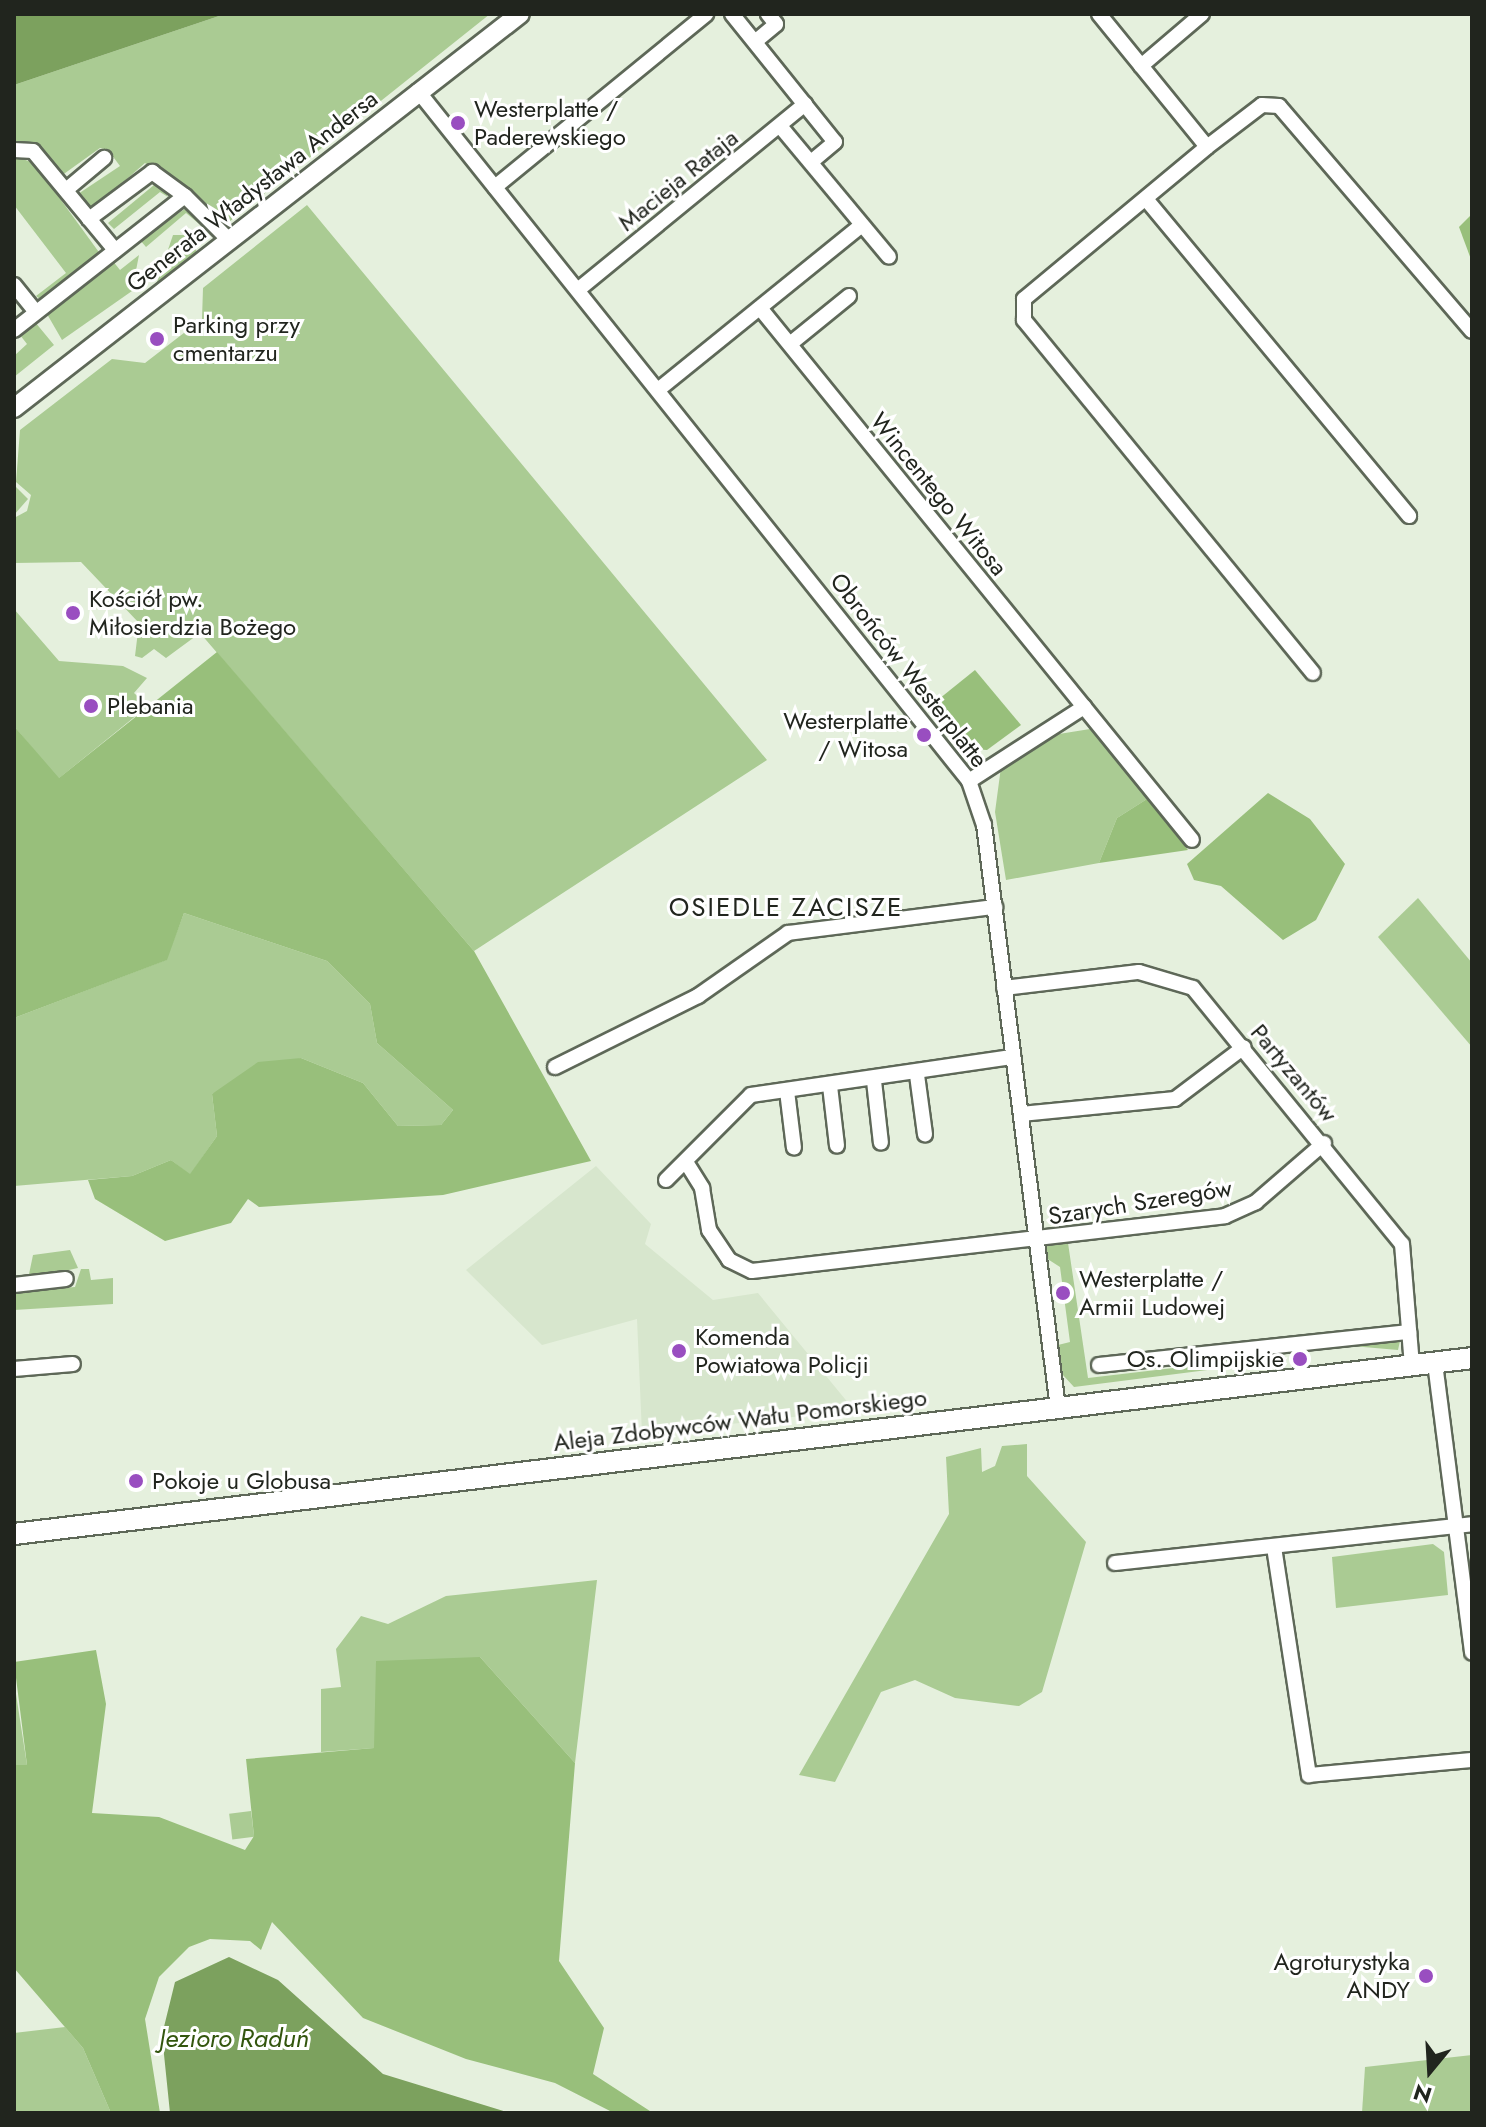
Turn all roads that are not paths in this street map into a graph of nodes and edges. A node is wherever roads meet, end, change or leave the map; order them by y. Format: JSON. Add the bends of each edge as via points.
{"nodes":[{"id":1,"x":520,"y":14,"type":"edge"},
{"id":2,"x":706,"y":14,"type":"edge"},
{"id":3,"x":732,"y":14,"type":"edge"},
{"id":4,"x":768,"y":14,"type":"edge"},
{"id":5,"x":1099,"y":14,"type":"edge"},
{"id":6,"x":1202,"y":14,"type":"edge"},
{"id":7,"x":756,"y":41,"type":"junction"},
{"id":8,"x":1141,"y":66,"type":"junction"},
{"id":9,"x":418,"y":91,"type":"junction"},
{"id":10,"x":805,"y":104,"type":"junction"},
{"id":11,"x":780,"y":126,"type":"junction"},
{"id":12,"x":1207,"y":147,"type":"junction"},
{"id":13,"x":14,"y":150,"type":"edge"},
{"id":14,"x":104,"y":158,"type":"dead end"},
{"id":15,"x":811,"y":162,"type":"junction"},
{"id":16,"x":495,"y":187,"type":"junction"},
{"id":17,"x":66,"y":190,"type":"junction"},
{"id":18,"x":185,"y":196,"type":"junction"},
{"id":19,"x":1146,"y":199,"type":"junction"},
{"id":20,"x":89,"y":219,"type":"junction"},
{"id":21,"x":862,"y":225,"type":"junction"},
{"id":22,"x":230,"y":241,"type":"junction"},
{"id":23,"x":115,"y":250,"type":"junction"},
{"id":24,"x":889,"y":257,"type":"dead end"},
{"id":25,"x":14,"y":285,"type":"edge"},
{"id":26,"x":579,"y":289,"type":"junction"},
{"id":27,"x":849,"y":296,"type":"dead end"},
{"id":28,"x":760,"y":308,"type":"junction"},
{"id":29,"x":34,"y":310,"type":"junction"},
{"id":30,"x":14,"y":330,"type":"edge"},
{"id":31,"x":1472,"y":331,"type":"edge"},
{"id":32,"x":790,"y":344,"type":"junction"},
{"id":33,"x":658,"y":390,"type":"junction"},
{"id":34,"x":14,"y":408,"type":"edge"},
{"id":35,"x":1409,"y":516,"type":"dead end"},
{"id":36,"x":1313,"y":673,"type":"dead end"},
{"id":37,"x":1084,"y":707,"type":"junction"},
{"id":38,"x":969,"y":781,"type":"junction"},
{"id":39,"x":1192,"y":840,"type":"dead end"},
{"id":40,"x":995,"y":907,"type":"junction"},
{"id":41,"x":1004,"y":988,"type":"junction"},
{"id":42,"x":1244,"y":1047,"type":"junction"},
{"id":43,"x":1013,"y":1057,"type":"junction"},
{"id":44,"x":555,"y":1067,"type":"dead end"},
{"id":45,"x":917,"y":1075,"type":"junction"},
{"id":46,"x":874,"y":1081,"type":"junction"},
{"id":47,"x":830,"y":1086,"type":"junction"},
{"id":48,"x":787,"y":1091,"type":"junction"},
{"id":49,"x":1021,"y":1114,"type":"junction"},
{"id":50,"x":925,"y":1134,"type":"dead end"},
{"id":51,"x":881,"y":1143,"type":"dead end"},
{"id":52,"x":1324,"y":1143,"type":"junction"},
{"id":53,"x":837,"y":1146,"type":"dead end"},
{"id":54,"x":794,"y":1148,"type":"dead end"},
{"id":55,"x":686,"y":1162,"type":"junction"},
{"id":56,"x":666,"y":1180,"type":"dead end"},
{"id":57,"x":1034,"y":1241,"type":"junction"},
{"id":58,"x":66,"y":1279,"type":"dead end"},
{"id":59,"x":14,"y":1285,"type":"edge"},
{"id":60,"x":1409,"y":1332,"type":"junction"},
{"id":61,"x":1472,"y":1358,"type":"edge"},
{"id":62,"x":1435,"y":1363,"type":"junction"},
{"id":63,"x":73,"y":1364,"type":"dead end"},
{"id":64,"x":1099,"y":1365,"type":"dead end"},
{"id":65,"x":1412,"y":1365,"type":"junction"},
{"id":66,"x":14,"y":1369,"type":"edge"},
{"id":67,"x":1058,"y":1408,"type":"junction"},
{"id":68,"x":1464,"y":1525,"type":"edge"},
{"id":69,"x":14,"y":1534,"type":"edge"},
{"id":70,"x":1274,"y":1547,"type":"junction"},
{"id":71,"x":1115,"y":1563,"type":"dead end"},
{"id":72,"x":1472,"y":1653,"type":"edge"},
{"id":73,"x":1472,"y":1760,"type":"edge"}],
"edges":[{"from":1,"to":9,"type":"main road","name":"Generała Władysława Andersa"},
{"from":2,"to":16,"type":"street"},
{"from":3,"to":7,"type":"street"},
{"from":4,"to":7,"type":"street","via":[[776,24]]},
{"from":5,"to":8,"type":"street"},
{"from":6,"to":8,"type":"street"},
{"from":7,"to":10,"type":"street"},
{"from":8,"to":12,"type":"street"},
{"from":9,"to":16,"type":"street","name":"Obrońców Westerplatte"},
{"from":9,"to":22,"type":"main road","name":"Generała Władysława Andersa"},
{"from":10,"to":11,"type":"street","name":"Macieja Rataja"},
{"from":10,"to":15,"type":"street","via":[[835,142]]},
{"from":11,"to":15,"type":"street"},
{"from":11,"to":26,"type":"street","name":"Macieja Rataja"},
{"from":12,"to":19,"type":"street"},
{"from":12,"to":31,"type":"street","via":[[1262,105],[1279,106]]},
{"from":13,"to":17,"type":"street","via":[[33,151]]},
{"from":14,"to":17,"type":"street"},
{"from":15,"to":21,"type":"street"},
{"from":16,"to":26,"type":"street","name":"Obrońców Westerplatte"},
{"from":17,"to":20,"type":"street"},
{"from":18,"to":20,"type":"street","via":[[152,172]]},
{"from":18,"to":22,"type":"street"},
{"from":18,"to":23,"type":"street"},
{"from":19,"to":35,"type":"street"},
{"from":19,"to":36,"type":"street","via":[[1024,299],[1024,320]]},
{"from":20,"to":23,"type":"street"},
{"from":21,"to":24,"type":"street"},
{"from":21,"to":28,"type":"street"},
{"from":22,"to":34,"type":"main road","name":"Generała Władysława Andersa"},
{"from":23,"to":29,"type":"street"},
{"from":25,"to":29,"type":"street"},
{"from":26,"to":33,"type":"street","name":"Obrońców Westerplatte"},
{"from":27,"to":32,"type":"street"},
{"from":28,"to":32,"type":"street","name":"Wincentego Witosa"},
{"from":28,"to":33,"type":"street"},
{"from":29,"to":30,"type":"street"},
{"from":32,"to":37,"type":"street","name":"Wincentego Witosa"},
{"from":33,"to":38,"type":"street","name":"Obrońców Westerplatte"},
{"from":37,"to":38,"type":"street"},
{"from":37,"to":39,"type":"street","name":"Wincentego Witosa"},
{"from":38,"to":40,"type":"street","name":"Obrońców Westerplatte"},
{"from":40,"to":41,"type":"street","name":"Obrońców Westerplatte"},
{"from":40,"to":44,"type":"street","via":[[788,933],[698,996]]},
{"from":41,"to":42,"type":"street","name":"Partyzantów","via":[[1156,973],[1193,988]]},
{"from":41,"to":43,"type":"street","name":"Obrońców Westerplatte"},
{"from":42,"to":49,"type":"street","via":[[1175,1099]]},
{"from":42,"to":52,"type":"street","name":"Partyzantów"},
{"from":43,"to":45,"type":"street"},
{"from":43,"to":49,"type":"street","name":"Obrońców Westerplatte"},
{"from":45,"to":46,"type":"street"},
{"from":45,"to":50,"type":"street"},
{"from":46,"to":47,"type":"street"},
{"from":46,"to":51,"type":"street"},
{"from":47,"to":48,"type":"street"},
{"from":47,"to":53,"type":"street"},
{"from":48,"to":54,"type":"street"},
{"from":48,"to":55,"type":"street","via":[[751,1095]]},
{"from":49,"to":57,"type":"street","name":"Obrońców Westerplatte"},
{"from":52,"to":57,"type":"street","name":"Szarych Szeregów","via":[[1240,1212]]},
{"from":52,"to":60,"type":"street","name":"Partyzantów","via":[[1402,1244]]},
{"from":55,"to":56,"type":"street"},
{"from":55,"to":57,"type":"street","name":"Szarych Szeregów","via":[[702,1188],[709,1230],[729,1260],[752,1271]]},
{"from":57,"to":67,"type":"street","name":"Obrońców Westerplatte"},
{"from":58,"to":59,"type":"street"},
{"from":60,"to":64,"type":"street"},
{"from":60,"to":65,"type":"street","name":"Partyzantów"},
{"from":61,"to":62,"type":"main road","name":"Aleja Zdobywców Wału Pomorskiego"},
{"from":62,"to":65,"type":"main road","name":"Aleja Zdobywców Wału Pomorskiego"},
{"from":62,"to":68,"type":"street"},
{"from":63,"to":66,"type":"street"},
{"from":65,"to":67,"type":"main road","name":"Aleja Zdobywców Wału Pomorskiego"},
{"from":67,"to":69,"type":"main road","name":"Aleja Zdobywców Wału Pomorskiego"},
{"from":68,"to":70,"type":"street"},
{"from":68,"to":72,"type":"street"},
{"from":70,"to":71,"type":"street"},
{"from":70,"to":73,"type":"street","via":[[1309,1775]]}]}
